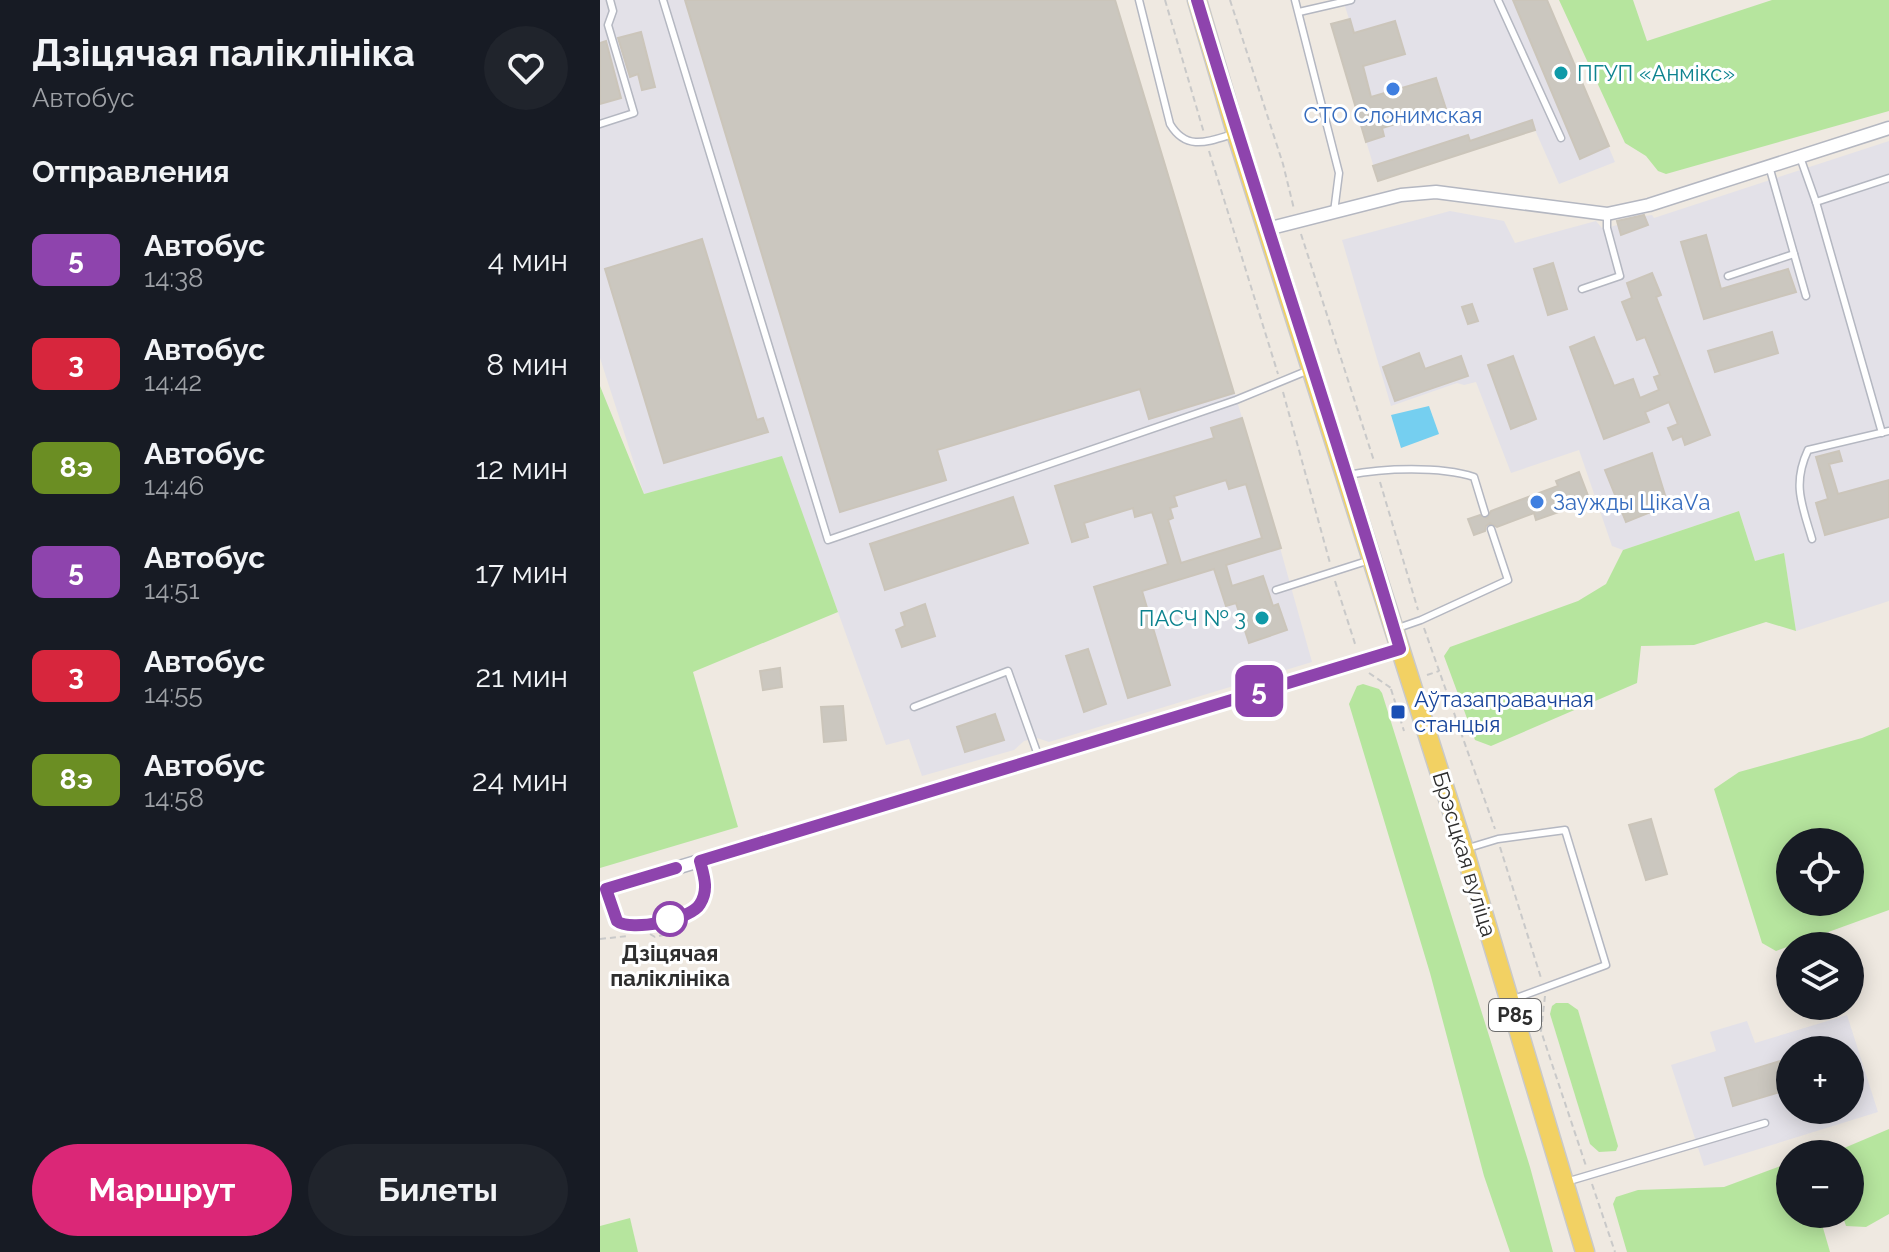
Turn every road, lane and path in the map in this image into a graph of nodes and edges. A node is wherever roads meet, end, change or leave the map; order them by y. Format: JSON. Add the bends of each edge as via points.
{"nodes":[{"id":1,"x":610,"y":0,"type":"edge"},
{"id":2,"x":663,"y":0,"type":"edge"},
{"id":3,"x":1139,"y":0,"type":"edge"},
{"id":4,"x":1197,"y":0,"type":"edge"},
{"id":5,"x":1295,"y":0,"type":"edge"},
{"id":6,"x":1351,"y":0,"type":"edge"},
{"id":7,"x":1498,"y":0,"type":"edge"},
{"id":8,"x":1299,"y":12,"type":"junction"},
{"id":9,"x":600,"y":124,"type":"edge"},
{"id":10,"x":1889,"y":128,"type":"edge"},
{"id":11,"x":1236,"y":133,"type":"junction"},
{"id":12,"x":1561,"y":138,"type":"dead end"},
{"id":13,"x":1799,"y":156,"type":"junction"},
{"id":14,"x":1769,"y":166,"type":"junction"},
{"id":15,"x":1889,"y":178,"type":"edge"},
{"id":16,"x":1816,"y":202,"type":"junction"},
{"id":17,"x":1334,"y":212,"type":"junction"},
{"id":18,"x":1607,"y":214,"type":"junction"},
{"id":19,"x":1267,"y":229,"type":"junction"},
{"id":20,"x":1794,"y":254,"type":"junction"},
{"id":21,"x":1728,"y":276,"type":"dead end"},
{"id":22,"x":1582,"y":289,"type":"dead end"},
{"id":23,"x":1806,"y":296,"type":"dead end"},
{"id":24,"x":1312,"y":369,"type":"junction"},
{"id":25,"x":1886,"y":432,"type":"edge"},
{"id":26,"x":1346,"y":476,"type":"junction"},
{"id":27,"x":1485,"y":513,"type":"dead end"},
{"id":28,"x":1491,"y":529,"type":"dead end"},
{"id":29,"x":1812,"y":539,"type":"dead end"},
{"id":30,"x":1374,"y":559,"type":"junction"},
{"id":31,"x":1276,"y":590,"type":"dead end"},
{"id":32,"x":1394,"y":630,"type":"junction"},
{"id":33,"x":1400,"y":649,"type":"junction"},
{"id":34,"x":1391,"y":688,"type":"dead end"},
{"id":35,"x":914,"y":707,"type":"dead end"},
{"id":36,"x":1404,"y":731,"type":"dead end"},
{"id":37,"x":1039,"y":758,"type":"junction"},
{"id":38,"x":1464,"y":849,"type":"junction"},
{"id":39,"x":700,"y":861,"type":"junction"},
{"id":40,"x":603,"y":890,"type":"edge"},
{"id":41,"x":1511,"y":1000,"type":"junction"},
{"id":42,"x":1765,"y":1123,"type":"dead end"},
{"id":43,"x":1564,"y":1182,"type":"junction"},
{"id":44,"x":1585,"y":1252,"type":"edge"}],
"edges":[{"from":1,"to":9,"type":"lane","via":[[608,25],[634,113]]},
{"from":2,"to":24,"type":"lane","via":[[828,540]]},
{"from":3,"to":11,"type":"lane","via":[[1177,136],[1207,142]]},
{"from":4,"to":11,"type":"main road","name":"Брэсцкая вуліца","number":"Р85"},
{"from":5,"to":8,"type":"lane"},
{"from":6,"to":8,"type":"lane"},
{"from":7,"to":12,"type":"lane"},
{"from":8,"to":17,"type":"lane","via":[[1339,173]]},
{"from":10,"to":13,"type":"street"},
{"from":11,"to":19,"type":"main road","name":"Брэсцкая вуліца","number":"Р85"},
{"from":13,"to":14,"type":"street"},
{"from":13,"to":16,"type":"lane"},
{"from":14,"to":18,"type":"street"},
{"from":14,"to":20,"type":"lane"},
{"from":15,"to":16,"type":"lane"},
{"from":16,"to":25,"type":"lane"},
{"from":17,"to":18,"type":"street","via":[[1436,192]]},
{"from":17,"to":19,"type":"street"},
{"from":18,"to":22,"type":"lane","via":[[1620,276]]},
{"from":19,"to":24,"type":"main road","name":"Брэсцкая вуліца","number":"Р85"},
{"from":20,"to":21,"type":"lane"},
{"from":20,"to":23,"type":"lane"},
{"from":24,"to":26,"type":"main road","name":"Брэсцкая вуліца","number":"Р85"},
{"from":25,"to":29,"type":"lane","via":[[1808,450],[1798,476]]},
{"from":26,"to":27,"type":"lane","via":[[1377,471],[1459,473],[1474,477]]},
{"from":26,"to":30,"type":"main road","name":"Брэсцкая вуліца","number":"Р85"},
{"from":28,"to":32,"type":"lane","via":[[1508,580]]},
{"from":30,"to":31,"type":"lane"},
{"from":30,"to":32,"type":"main road","name":"Брэсцкая вуліца","number":"Р85"},
{"from":32,"to":33,"type":"main road","name":"Брэсцкая вуліца","number":"Р85"},
{"from":33,"to":37,"type":"street"},
{"from":33,"to":38,"type":"main road","name":"Брэсцкая вуліца","number":"Р85"},
{"from":34,"to":36,"type":"path"},
{"from":35,"to":37,"type":"lane","via":[[1008,671]]},
{"from":37,"to":39,"type":"street"},
{"from":38,"to":41,"type":"main road","name":"Брэсцкая вуліца","number":"Р85"},
{"from":38,"to":41,"type":"lane","via":[[1565,830],[1570,845],[1606,965]]},
{"from":39,"to":40,"type":"street"},
{"from":39,"to":40,"type":"lane","via":[[706,887],[702,901],[678,917],[623,926]]},
{"from":41,"to":43,"type":"main road","name":"Брэсцкая вуліца","number":"Р85"},
{"from":42,"to":43,"type":"lane"},
{"from":43,"to":44,"type":"main road","name":"Брэсцкая вуліца","number":"Р85"}]}
